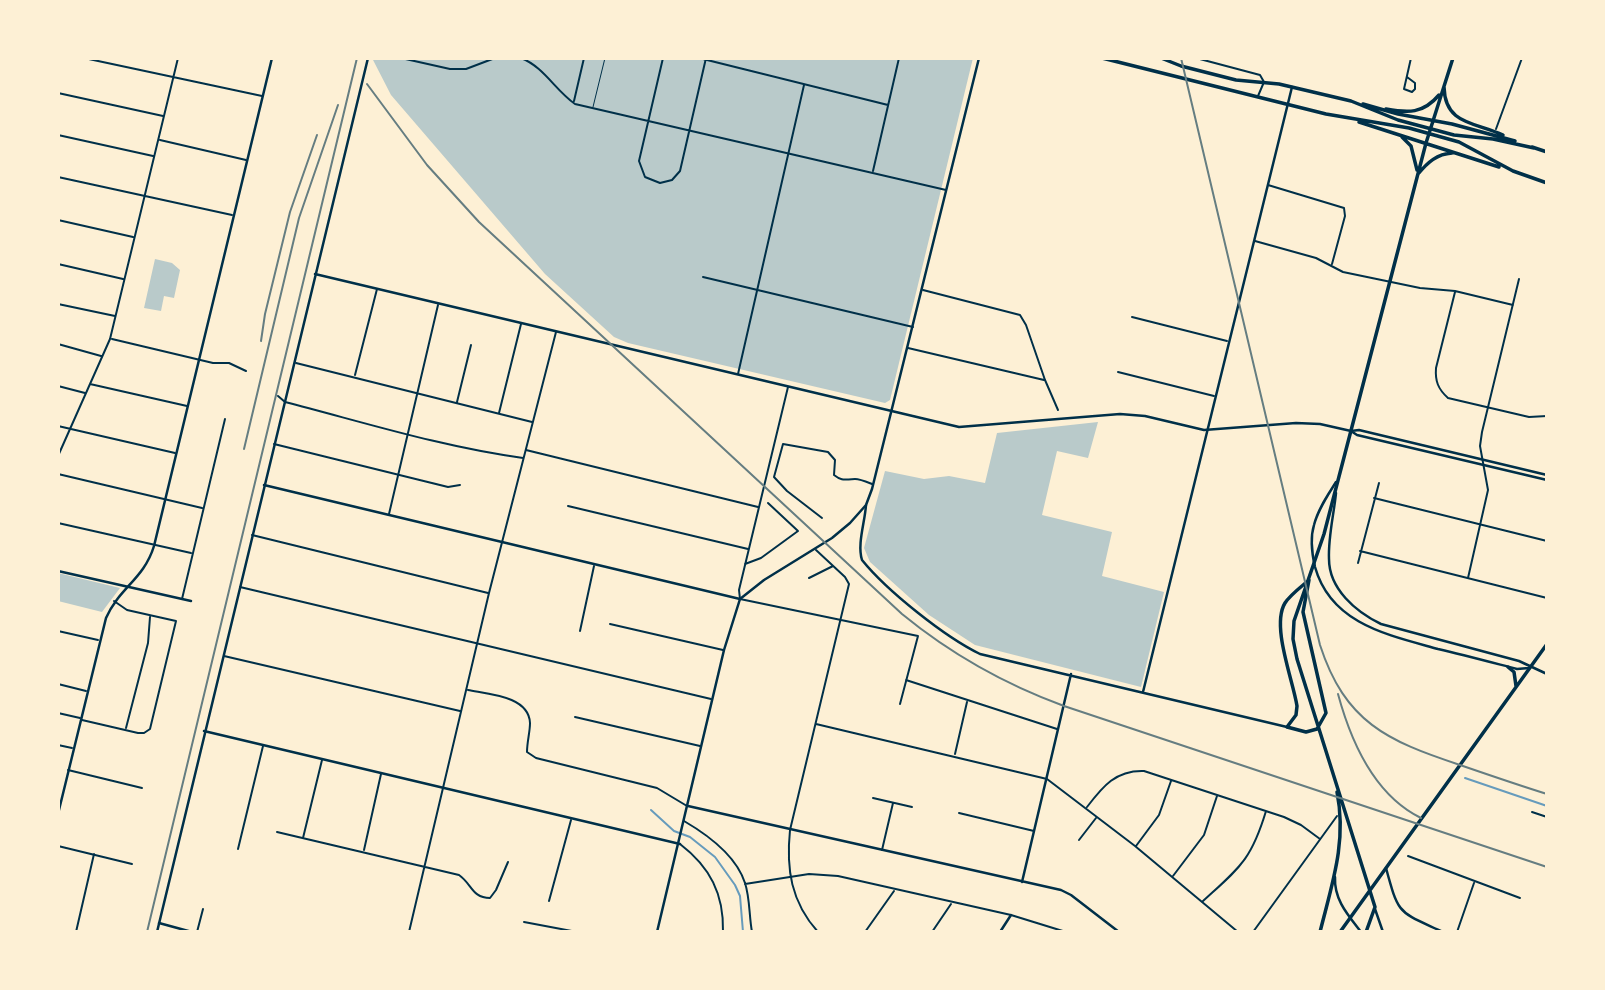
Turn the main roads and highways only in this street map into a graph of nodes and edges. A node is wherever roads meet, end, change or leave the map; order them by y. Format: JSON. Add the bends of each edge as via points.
{"nodes":[{"id":1,"x":1102,"y":58,"type":"edge"},
{"id":2,"x":1161,"y":58,"type":"edge"},
{"id":3,"x":1453,"y":58,"type":"edge"},
{"id":4,"x":1444,"y":85,"type":"junction"},
{"id":5,"x":1442,"y":91,"type":"junction"},
{"id":6,"x":1350,"y":101,"type":"junction"},
{"id":7,"x":1376,"y":107,"type":"junction"},
{"id":8,"x":1346,"y":118,"type":"junction"},
{"id":9,"x":1432,"y":122,"type":"junction"},
{"id":10,"x":1398,"y":135,"type":"junction"},
{"id":11,"x":1426,"y":141,"type":"junction"},
{"id":12,"x":1516,"y":141,"type":"junction"},
{"id":13,"x":1534,"y":148,"type":"junction"},
{"id":14,"x":1547,"y":152,"type":"edge"},
{"id":15,"x":1456,"y":153,"type":"junction"},
{"id":16,"x":1513,"y":171,"type":"junction"},
{"id":17,"x":1417,"y":176,"type":"junction"},
{"id":18,"x":1547,"y":183,"type":"edge"},
{"id":19,"x":1309,"y":580,"type":"junction"},
{"id":20,"x":1547,"y":644,"type":"edge"},
{"id":21,"x":1508,"y":667,"type":"road end"},
{"id":22,"x":1516,"y":688,"type":"junction"},
{"id":23,"x":1336,"y":783,"type":"junction"},
{"id":24,"x":1320,"y":932,"type":"edge"},
{"id":25,"x":1340,"y":932,"type":"edge"},
{"id":26,"x":1366,"y":932,"type":"edge"}],
"edges":[{"from":1,"to":8,"type":"main road"},
{"from":2,"to":6,"type":"main road","via":[[1236,80]]},
{"from":3,"to":4,"type":"main road"},
{"from":4,"to":5,"type":"main road"},
{"from":4,"to":12,"type":"main road","via":[[1446,103],[1454,115]]},
{"from":5,"to":7,"type":"main road","via":[[1416,112]]},
{"from":5,"to":9,"type":"main road"},
{"from":6,"to":7,"type":"main road"},
{"from":6,"to":13,"type":"main road","via":[[1410,124]]},
{"from":7,"to":9,"type":"main road"},
{"from":8,"to":10,"type":"main road"},
{"from":8,"to":16,"type":"main road","via":[[1397,125],[1459,142]]},
{"from":9,"to":11,"type":"main road"},
{"from":9,"to":12,"type":"main road"},
{"from":10,"to":11,"type":"main road"},
{"from":10,"to":17,"type":"main road","via":[[1411,146]]},
{"from":11,"to":15,"type":"main road"},
{"from":11,"to":17,"type":"main road"},
{"from":12,"to":13,"type":"main road"},
{"from":13,"to":14,"type":"main road"},
{"from":15,"to":16,"type":"main road"},
{"from":15,"to":17,"type":"main road","via":[[1438,156]]},
{"from":16,"to":18,"type":"main road"},
{"from":17,"to":19,"type":"main road"},
{"from":19,"to":19,"type":"main road","via":[[1286,602],[1280,615],[1296,698],[1296,715],[1287,727],[1306,732],[1317,729],[1325,718],[1303,612]]},
{"from":19,"to":23,"type":"main road","via":[[1294,621],[1293,639]]},
{"from":20,"to":22,"type":"main road"},
{"from":21,"to":22,"type":"main road","via":[[1514,672]]},
{"from":22,"to":25,"type":"main road"},
{"from":23,"to":24,"type":"main road","via":[[1342,821],[1339,853]]},
{"from":23,"to":26,"type":"main road","via":[[1375,907]]}]}
